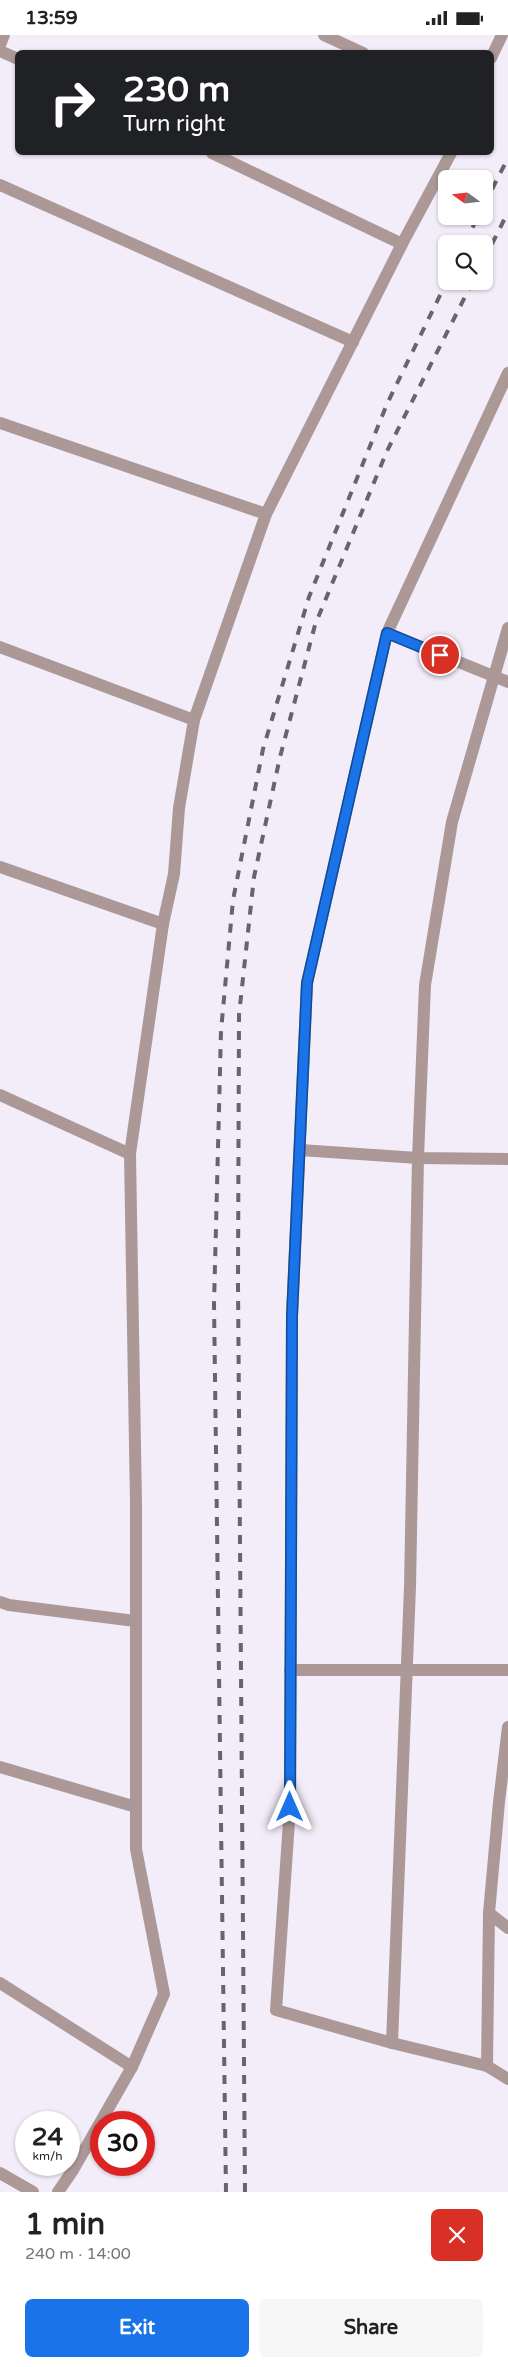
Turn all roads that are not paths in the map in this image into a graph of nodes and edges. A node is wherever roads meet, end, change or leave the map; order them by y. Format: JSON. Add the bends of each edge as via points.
{"nodes":[{"id":1,"x":4,"y":35,"type":"edge"},
{"id":2,"x":324,"y":35,"type":"edge"},
{"id":3,"x":502,"y":35,"type":"edge"},
{"id":4,"x":0,"y":45,"type":"edge"},
{"id":5,"x":356,"y":50,"type":"edge"},
{"id":6,"x":0,"y":51,"type":"edge"},
{"id":7,"x":494,"y":52,"type":"edge"},
{"id":8,"x":15,"y":58,"type":"edge"},
{"id":9,"x":216,"y":155,"type":"edge"},
{"id":10,"x":450,"y":155,"type":"edge"},
{"id":11,"x":0,"y":185,"type":"edge"},
{"id":12,"x":402,"y":244,"type":"junction"},
{"id":13,"x":353,"y":341,"type":"junction"},
{"id":14,"x":508,"y":373,"type":"edge"},
{"id":15,"x":0,"y":423,"type":"edge"},
{"id":16,"x":266,"y":514,"type":"junction"},
{"id":17,"x":508,"y":628,"type":"edge"},
{"id":18,"x":387,"y":633,"type":"junction"},
{"id":19,"x":0,"y":647,"type":"edge"},
{"id":20,"x":494,"y":676,"type":"junction"},
{"id":21,"x":508,"y":682,"type":"edge"},
{"id":22,"x":194,"y":720,"type":"junction"},
{"id":23,"x":0,"y":867,"type":"edge"},
{"id":24,"x":163,"y":924,"type":"junction"},
{"id":25,"x":0,"y":1095,"type":"edge"},
{"id":26,"x":300,"y":1150,"type":"junction"},
{"id":27,"x":130,"y":1154,"type":"junction"},
{"id":28,"x":418,"y":1158,"type":"junction"},
{"id":29,"x":508,"y":1159,"type":"edge"},
{"id":30,"x":0,"y":1603,"type":"edge"},
{"id":31,"x":135,"y":1621,"type":"junction"},
{"id":32,"x":407,"y":1668,"type":"junction"},
{"id":33,"x":290,"y":1670,"type":"junction"},
{"id":34,"x":508,"y":1670,"type":"edge"},
{"id":35,"x":508,"y":1727,"type":"edge"},
{"id":36,"x":0,"y":1767,"type":"edge"},
{"id":37,"x":503,"y":1805,"type":"edge"},
{"id":38,"x":136,"y":1807,"type":"junction"},
{"id":39,"x":489,"y":1913,"type":"junction"},
{"id":40,"x":508,"y":1928,"type":"edge"},
{"id":41,"x":0,"y":1983,"type":"edge"},
{"id":42,"x":392,"y":2043,"type":"junction"},
{"id":43,"x":487,"y":2066,"type":"junction"},
{"id":44,"x":132,"y":2067,"type":"junction"},
{"id":45,"x":508,"y":2079,"type":"edge"},
{"id":46,"x":0,"y":2173,"type":"edge"},
{"id":47,"x":33,"y":2192,"type":"edge"},
{"id":48,"x":58,"y":2192,"type":"edge"}],
"edges":[{"from":1,"to":4,"type":"street"},
{"from":2,"to":5,"type":"street"},
{"from":3,"to":7,"type":"street"},
{"from":6,"to":8,"type":"street"},
{"from":9,"to":12,"type":"street"},
{"from":10,"to":12,"type":"street"},
{"from":11,"to":13,"type":"street"},
{"from":12,"to":13,"type":"street"},
{"from":13,"to":16,"type":"street"},
{"from":14,"to":18,"type":"street"},
{"from":15,"to":16,"type":"street"},
{"from":16,"to":22,"type":"street"},
{"from":17,"to":20,"type":"street"},
{"from":18,"to":20,"type":"street"},
{"from":18,"to":26,"type":"street","via":[[307,983]]},
{"from":19,"to":22,"type":"street"},
{"from":20,"to":21,"type":"street"},
{"from":20,"to":28,"type":"street","via":[[452,822],[425,985]]},
{"from":22,"to":24,"type":"street","via":[[179,808],[174,874]]},
{"from":23,"to":24,"type":"street"},
{"from":24,"to":27,"type":"street"},
{"from":25,"to":27,"type":"street"},
{"from":26,"to":28,"type":"street"},
{"from":26,"to":33,"type":"street","via":[[292,1316]]},
{"from":27,"to":31,"type":"street"},
{"from":28,"to":29,"type":"street"},
{"from":28,"to":32,"type":"street"},
{"from":30,"to":31,"type":"street"},
{"from":31,"to":38,"type":"street"},
{"from":32,"to":33,"type":"street"},
{"from":32,"to":34,"type":"street"},
{"from":32,"to":42,"type":"street"},
{"from":33,"to":42,"type":"street","via":[[290,1807],[276,2010]]},
{"from":35,"to":37,"type":"street"},
{"from":36,"to":38,"type":"street"},
{"from":37,"to":39,"type":"street"},
{"from":38,"to":44,"type":"street","via":[[136,1849],[164,1994]]},
{"from":39,"to":40,"type":"street"},
{"from":39,"to":43,"type":"street"},
{"from":41,"to":44,"type":"street"},
{"from":42,"to":43,"type":"street"},
{"from":43,"to":45,"type":"street"},
{"from":44,"to":48,"type":"street"},
{"from":46,"to":47,"type":"street"}]}
